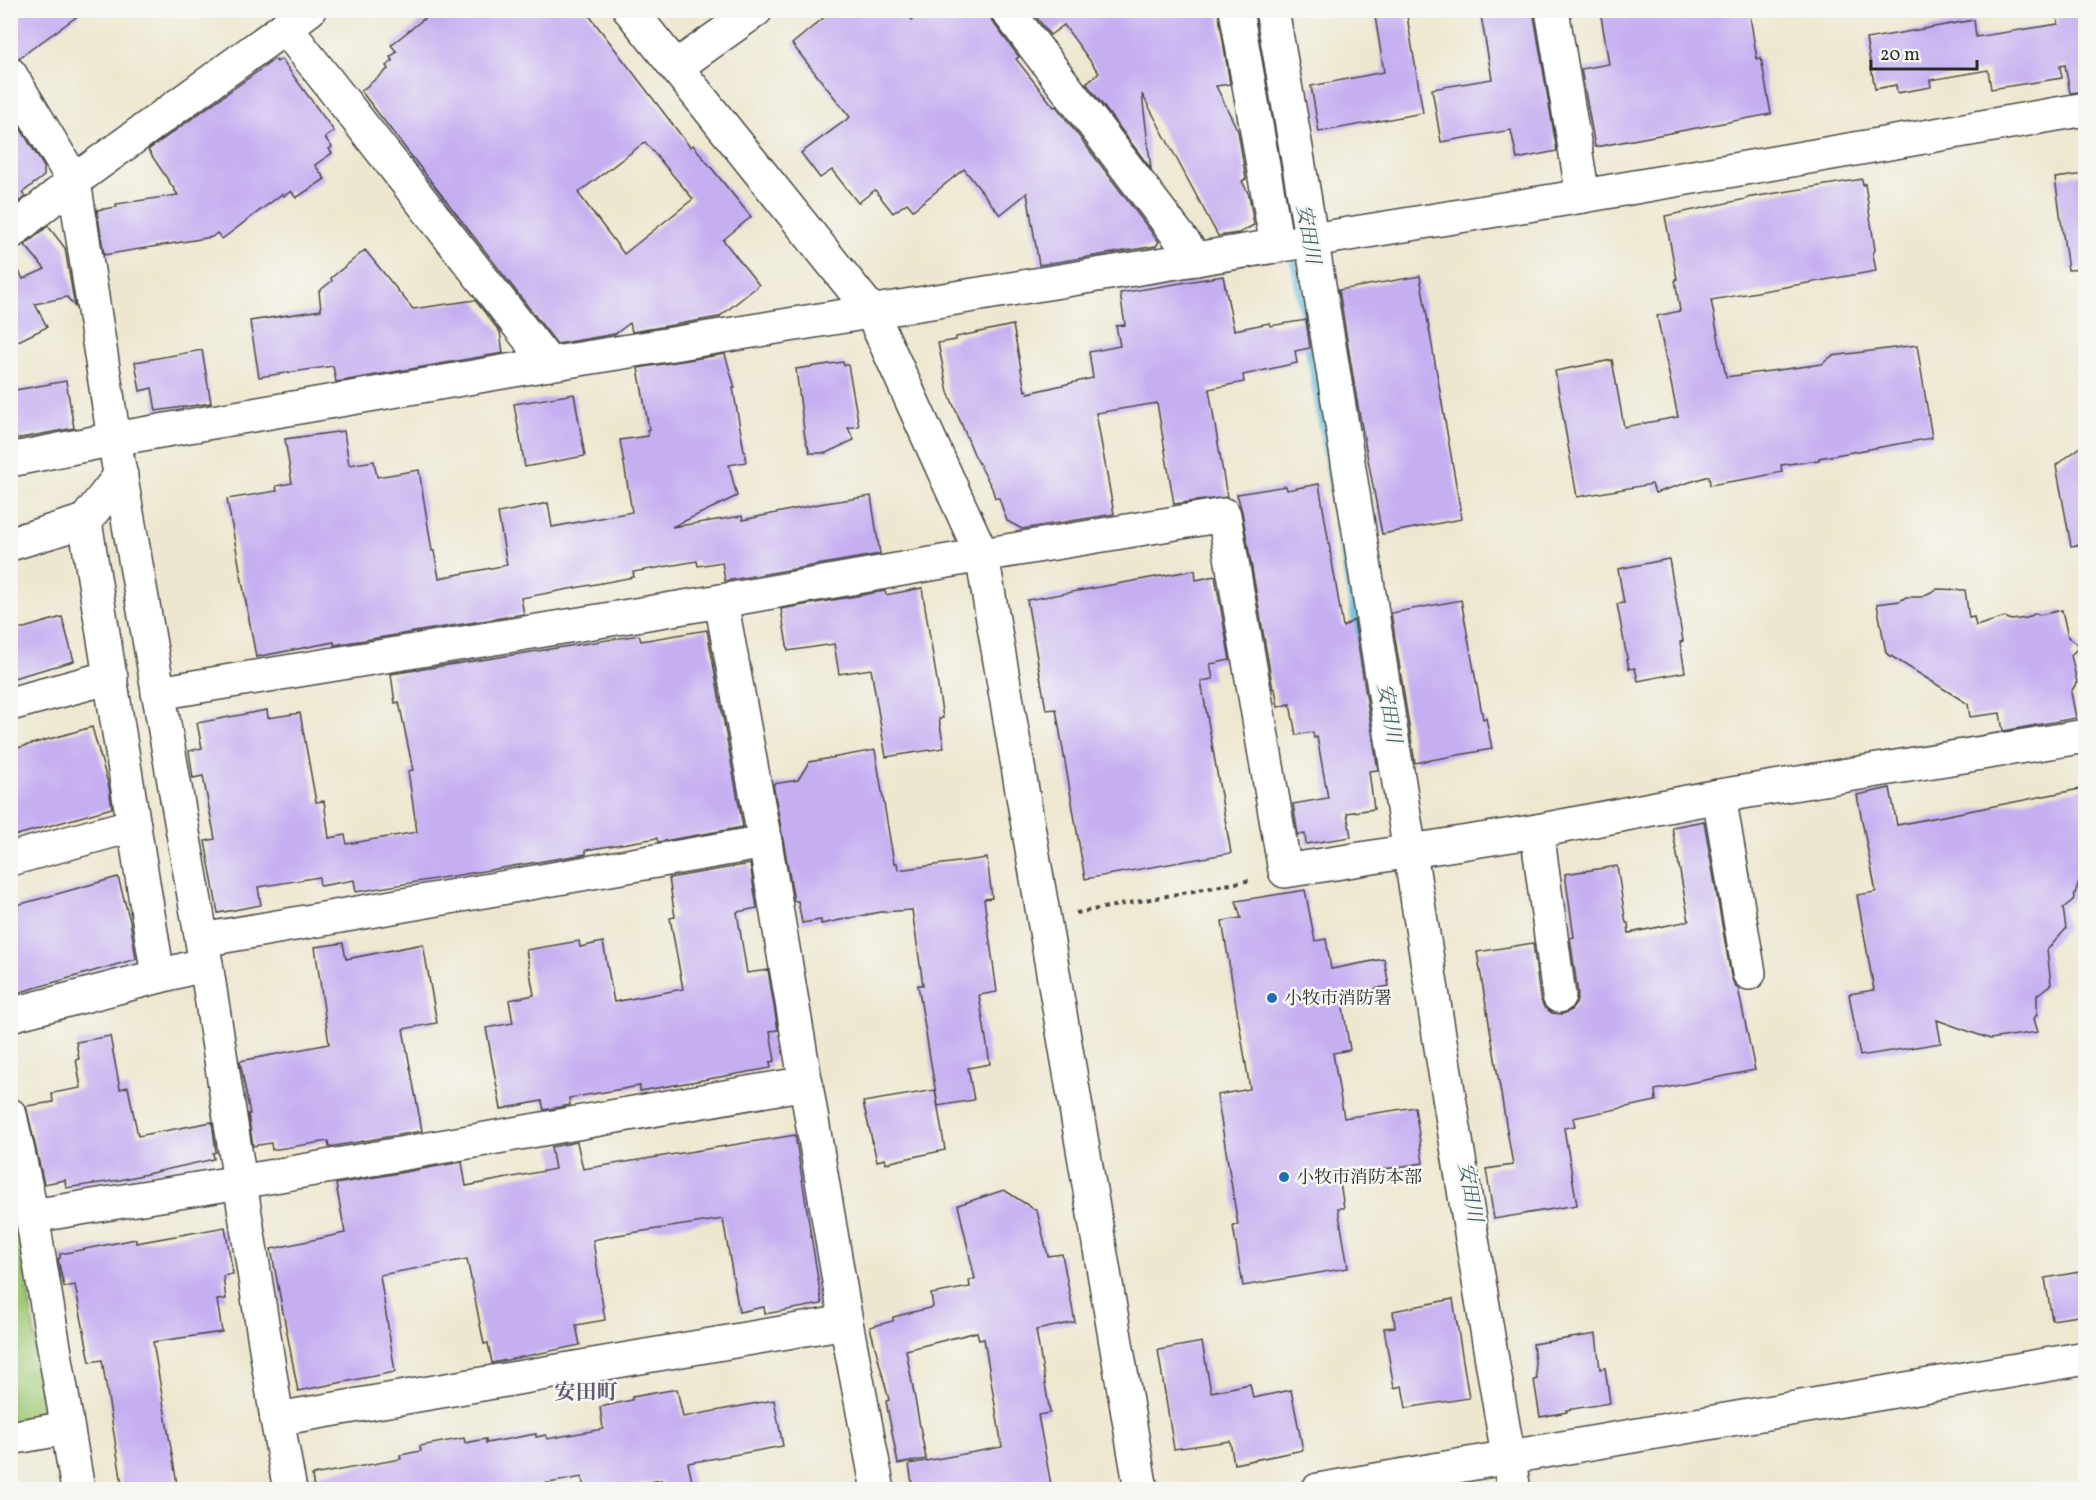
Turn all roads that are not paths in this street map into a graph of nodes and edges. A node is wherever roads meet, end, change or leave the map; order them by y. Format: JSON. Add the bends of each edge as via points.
{"nodes":[{"id":1,"x":630,"y":10,"type":"edge"},
{"id":2,"x":756,"y":10,"type":"edge"},
{"id":3,"x":1007,"y":10,"type":"edge"},
{"id":4,"x":1552,"y":10,"type":"edge"},
{"id":5,"x":297,"y":19,"type":"edge"},
{"id":6,"x":1274,"y":21,"type":"edge"},
{"id":7,"x":1238,"y":25,"type":"edge"},
{"id":8,"x":676,"y":67,"type":"junction"},
{"id":9,"x":10,"y":74,"type":"edge"},
{"id":10,"x":1285,"y":79,"type":"junction"},
{"id":11,"x":1249,"y":85,"type":"junction"},
{"id":12,"x":2085,"y":110,"type":"edge"},
{"id":13,"x":74,"y":181,"type":"junction"},
{"id":14,"x":1583,"y":196,"type":"junction"},
{"id":15,"x":10,"y":233,"type":"edge"},
{"id":16,"x":1313,"y":240,"type":"junction"},
{"id":17,"x":1277,"y":246,"type":"junction"},
{"id":18,"x":1196,"y":259,"type":"junction"},
{"id":19,"x":871,"y":311,"type":"junction"},
{"id":20,"x":549,"y":364,"type":"junction"},
{"id":21,"x":114,"y":439,"type":"junction"},
{"id":22,"x":10,"y":460,"type":"edge"},
{"id":23,"x":121,"y":475,"type":"junction"},
{"id":24,"x":86,"y":521,"type":"junction"},
{"id":25,"x":10,"y":544,"type":"edge"},
{"id":26,"x":982,"y":555,"type":"junction"},
{"id":27,"x":721,"y":601,"type":"junction"},
{"id":28,"x":111,"y":677,"type":"junction"},
{"id":29,"x":158,"y":693,"type":"junction"},
{"id":30,"x":10,"y":704,"type":"edge"},
{"id":31,"x":2085,"y":736,"type":"edge"},
{"id":32,"x":1719,"y":796,"type":"junction"},
{"id":33,"x":134,"y":825,"type":"junction"},
{"id":34,"x":1538,"y":831,"type":"junction"},
{"id":35,"x":765,"y":842,"type":"junction"},
{"id":36,"x":1397,"y":852,"type":"junction"},
{"id":37,"x":10,"y":859,"type":"edge"},
{"id":38,"x":204,"y":952,"type":"junction"},
{"id":39,"x":1749,"y":973,"type":"dead end"},
{"id":40,"x":158,"y":976,"type":"junction"},
{"id":41,"x":1559,"y":996,"type":"dead end"},
{"id":42,"x":10,"y":1015,"type":"edge"},
{"id":43,"x":806,"y":1083,"type":"junction"},
{"id":44,"x":10,"y":1115,"type":"edge"},
{"id":45,"x":240,"y":1182,"type":"junction"},
{"id":46,"x":32,"y":1216,"type":"junction"},
{"id":47,"x":846,"y":1322,"type":"junction"},
{"id":48,"x":2085,"y":1358,"type":"edge"},
{"id":49,"x":277,"y":1419,"type":"junction"},
{"id":50,"x":67,"y":1428,"type":"junction"},
{"id":51,"x":10,"y":1438,"type":"edge"},
{"id":52,"x":1509,"y":1456,"type":"junction"},
{"id":53,"x":1391,"y":1483,"type":"edge"},
{"id":54,"x":78,"y":1490,"type":"edge"},
{"id":55,"x":290,"y":1490,"type":"edge"},
{"id":56,"x":878,"y":1490,"type":"edge"},
{"id":57,"x":1142,"y":1490,"type":"edge"},
{"id":58,"x":1318,"y":1490,"type":"edge"},
{"id":59,"x":1514,"y":1490,"type":"edge"}],
"edges":[{"from":1,"to":8,"type":"street"},
{"from":2,"to":8,"type":"street"},
{"from":3,"to":18,"type":"street"},
{"from":4,"to":14,"type":"street"},
{"from":5,"to":13,"type":"street"},
{"from":5,"to":20,"type":"street"},
{"from":6,"to":7,"type":"street"},
{"from":6,"to":10,"type":"street"},
{"from":7,"to":11,"type":"street"},
{"from":8,"to":19,"type":"street"},
{"from":9,"to":13,"type":"street"},
{"from":10,"to":11,"type":"street"},
{"from":10,"to":16,"type":"street"},
{"from":11,"to":17,"type":"street"},
{"from":12,"to":14,"type":"street"},
{"from":13,"to":15,"type":"street"},
{"from":13,"to":21,"type":"street"},
{"from":14,"to":16,"type":"street"},
{"from":16,"to":17,"type":"street"},
{"from":16,"to":36,"type":"street"},
{"from":17,"to":18,"type":"street"},
{"from":18,"to":19,"type":"street"},
{"from":19,"to":20,"type":"street"},
{"from":19,"to":26,"type":"street"},
{"from":20,"to":21,"type":"street"},
{"from":21,"to":22,"type":"street"},
{"from":21,"to":23,"type":"street"},
{"from":23,"to":24,"type":"street"},
{"from":23,"to":29,"type":"street"},
{"from":24,"to":25,"type":"street"},
{"from":24,"to":28,"type":"street"},
{"from":26,"to":27,"type":"street"},
{"from":26,"to":36,"type":"street","via":[[1224,515],[1285,871]]},
{"from":26,"to":57,"type":"street"},
{"from":27,"to":29,"type":"street"},
{"from":27,"to":35,"type":"street"},
{"from":28,"to":30,"type":"street"},
{"from":28,"to":33,"type":"street"},
{"from":29,"to":38,"type":"street"},
{"from":31,"to":32,"type":"street"},
{"from":32,"to":34,"type":"street"},
{"from":32,"to":39,"type":"street"},
{"from":33,"to":37,"type":"street"},
{"from":33,"to":40,"type":"street"},
{"from":34,"to":36,"type":"street"},
{"from":34,"to":41,"type":"street"},
{"from":35,"to":38,"type":"street"},
{"from":35,"to":43,"type":"street"},
{"from":36,"to":52,"type":"street"},
{"from":38,"to":40,"type":"street"},
{"from":38,"to":45,"type":"street"},
{"from":40,"to":42,"type":"street"},
{"from":43,"to":45,"type":"street"},
{"from":43,"to":47,"type":"street"},
{"from":44,"to":46,"type":"street"},
{"from":45,"to":46,"type":"street"},
{"from":45,"to":49,"type":"street"},
{"from":46,"to":50,"type":"street"},
{"from":47,"to":49,"type":"street"},
{"from":47,"to":56,"type":"street"},
{"from":48,"to":52,"type":"street"},
{"from":49,"to":55,"type":"street"},
{"from":50,"to":51,"type":"street"},
{"from":50,"to":54,"type":"street"},
{"from":52,"to":53,"type":"street"},
{"from":52,"to":59,"type":"street"},
{"from":53,"to":58,"type":"street"}]}
